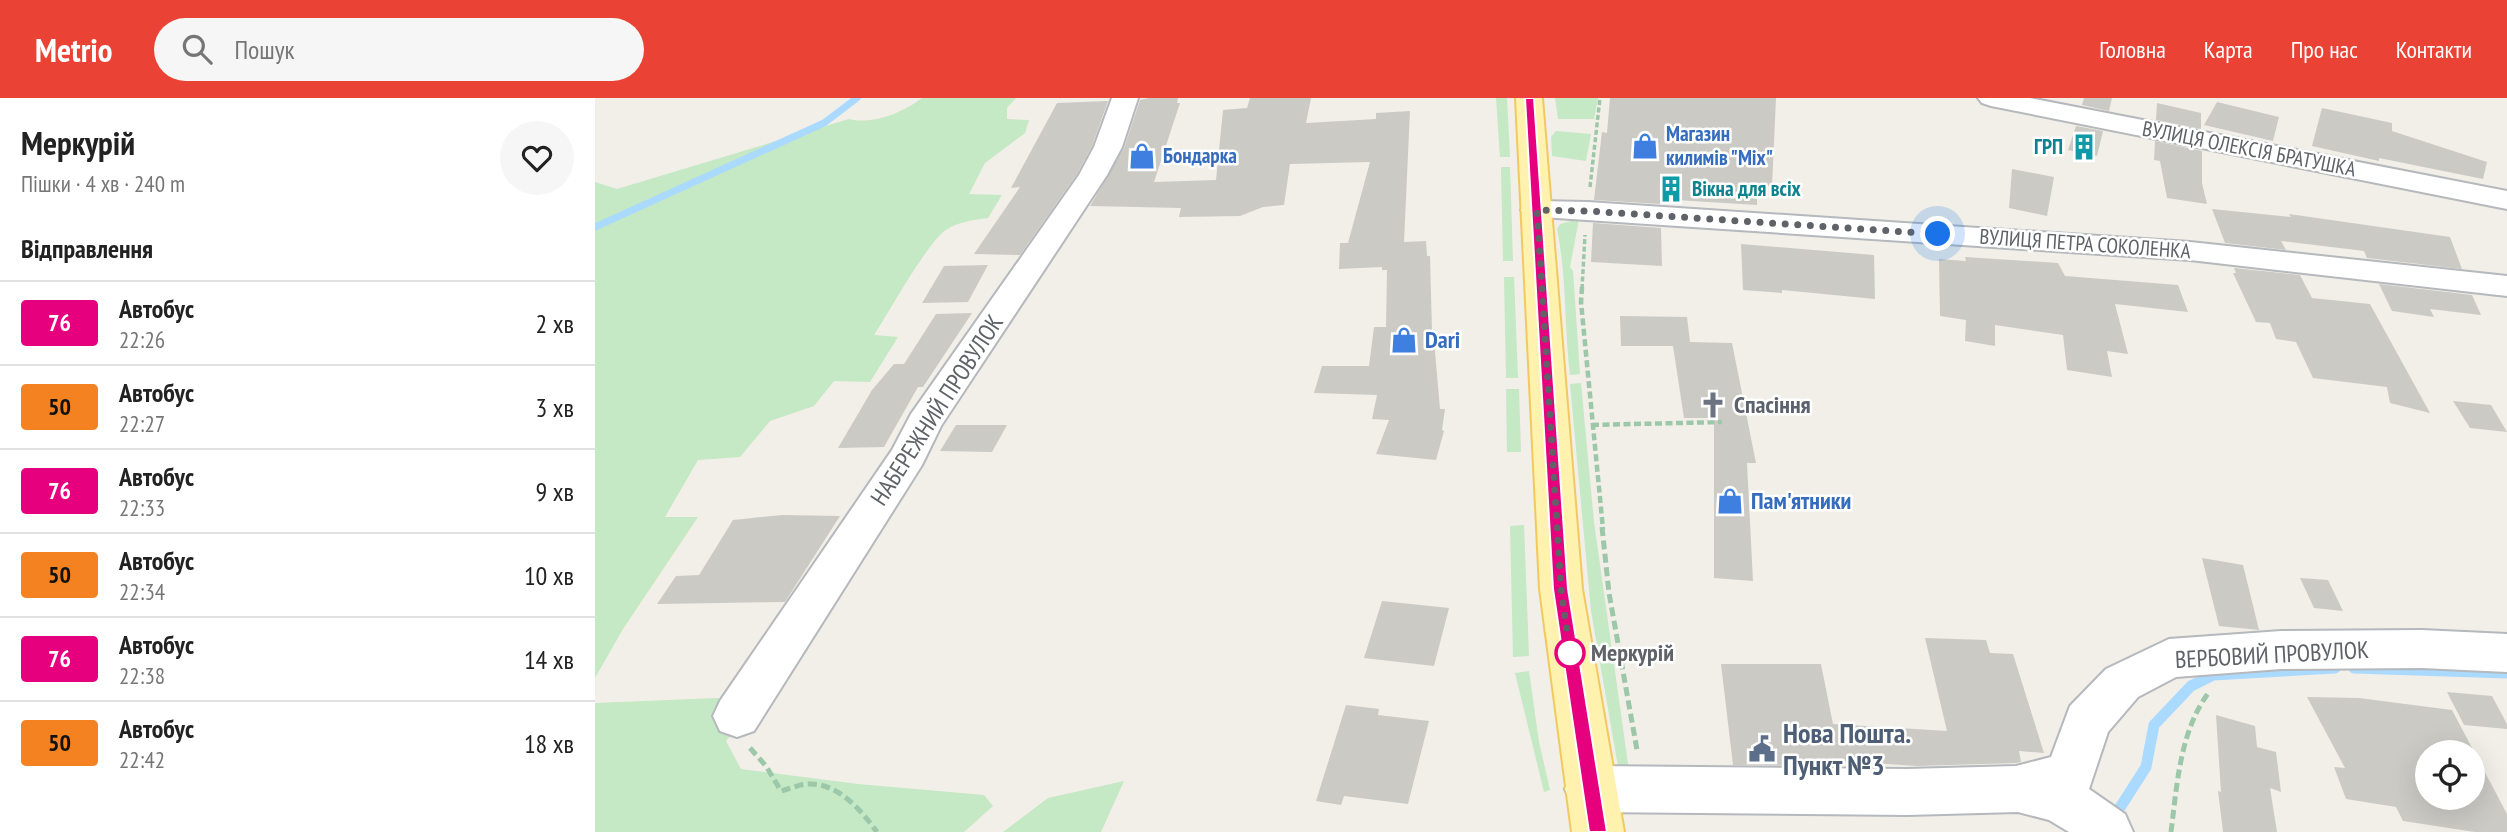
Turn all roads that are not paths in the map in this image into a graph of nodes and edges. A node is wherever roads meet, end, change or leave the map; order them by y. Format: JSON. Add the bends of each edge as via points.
{"nodes":[{"id":1,"x":1125,"y":98,"type":"edge"},
{"id":2,"x":1529,"y":98,"type":"edge"},
{"id":3,"x":1990,"y":98,"type":"edge"},
{"id":4,"x":2507,"y":200,"type":"edge"},
{"id":5,"x":1537,"y":210,"type":"junction"},
{"id":6,"x":2507,"y":286,"type":"edge"},
{"id":7,"x":2507,"y":653,"type":"edge"},
{"id":8,"x":737,"y":716,"type":"road end"},
{"id":9,"x":2016,"y":789,"type":"junction"},
{"id":10,"x":1594,"y":811,"type":"edge"},
{"id":11,"x":2099,"y":825,"type":"edge"}],
"edges":[{"from":1,"to":8,"type":"street","name":"НАБЕРЕЖНИЙ ПРОВУЛОК","via":[[1093,175],[924,423],[909,455]]},
{"from":2,"to":5,"type":"main road"},
{"from":3,"to":4,"type":"street","name":"ВУЛИЦЯ ОЛЕКСІЯ БРАТУШКА"},
{"from":5,"to":6,"type":"street","name":"ВУЛИЦЯ ПЕТРА СОКОЛЕНКА","via":[[2189,251]]},
{"from":5,"to":10,"type":"main road","via":[[1561,589]]},
{"from":7,"to":9,"type":"street","name":"ВЕРБОВИЙ ПРОВУЛОК","via":[[2281,650],[2169,658],[2122,683],[2087,721],[2070,776]]},
{"from":9,"to":10,"type":"street","name":"ВЕРБОВИЙ ПРОВУЛОК","via":[[1644,790]]},
{"from":9,"to":11,"type":"street","name":"ВЕРБОВИЙ ПРОВУЛОК","via":[[2059,798]]}]}
